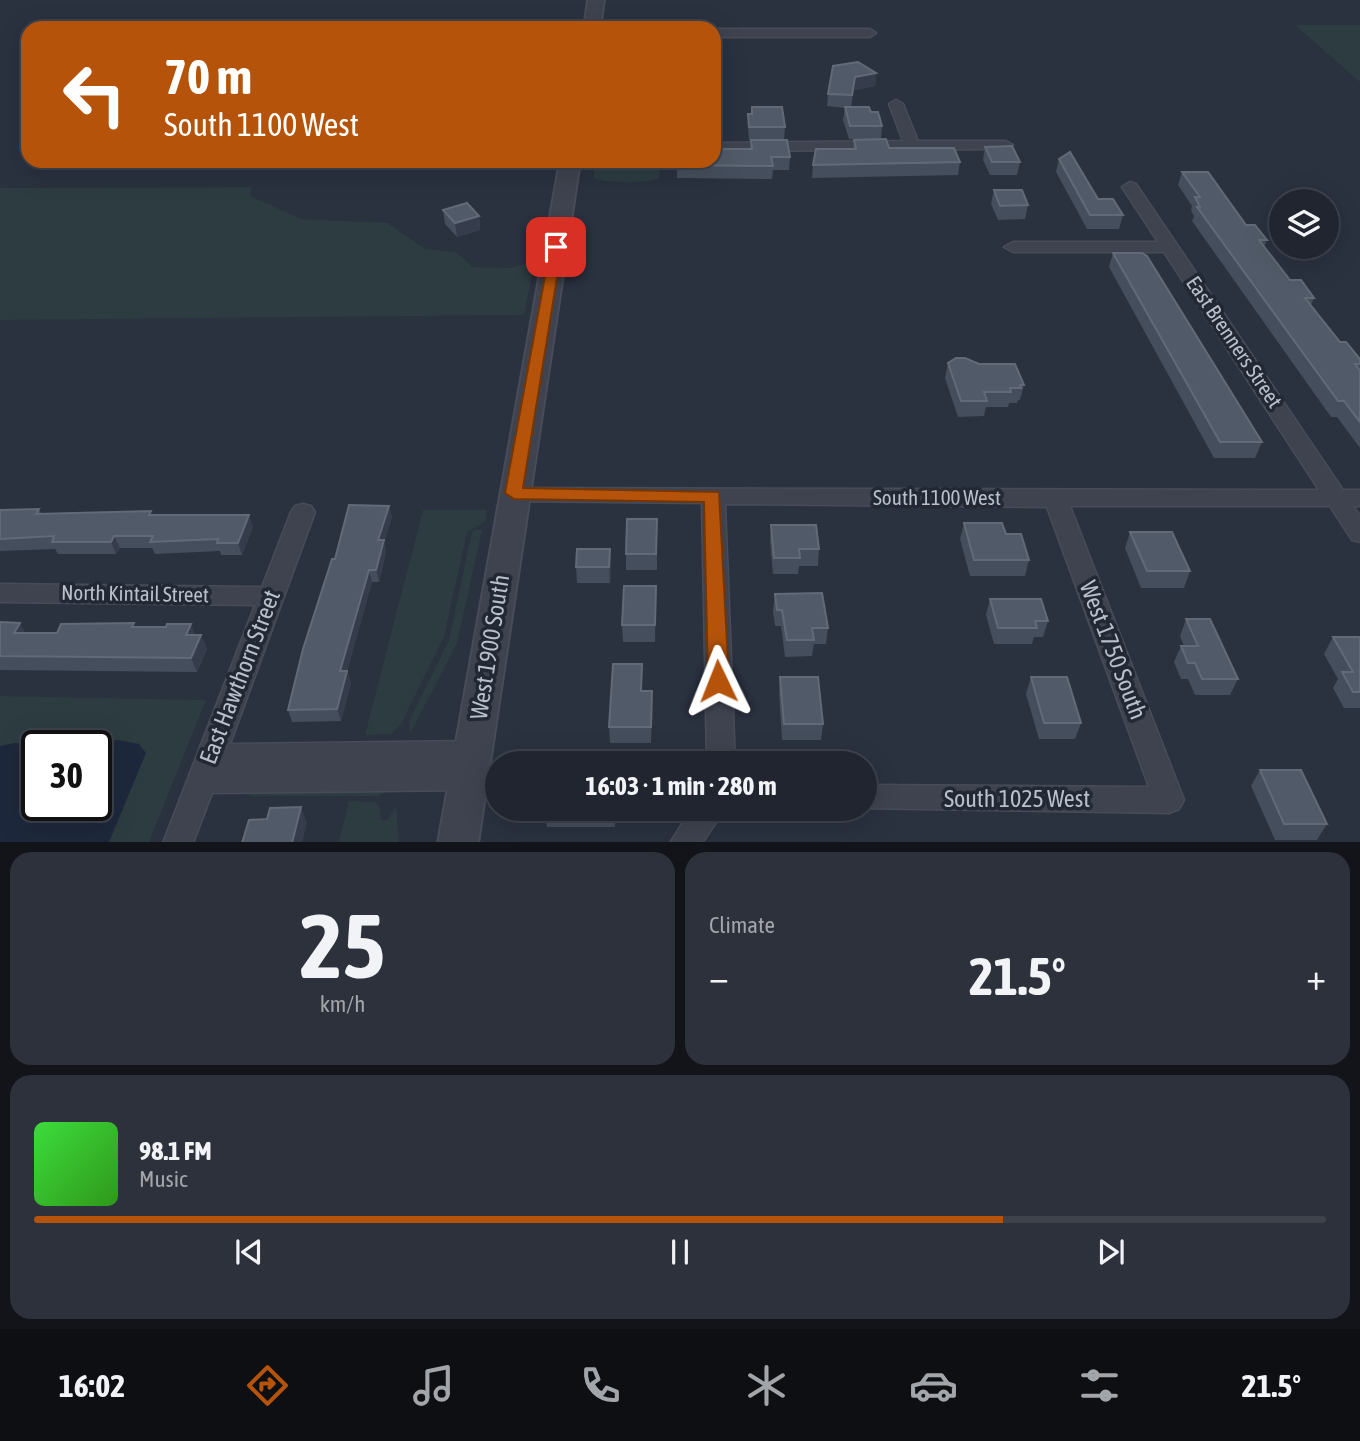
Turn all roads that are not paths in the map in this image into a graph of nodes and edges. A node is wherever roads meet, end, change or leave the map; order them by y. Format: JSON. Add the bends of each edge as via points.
{"nodes":[{"id":1,"x":596,"y":0,"type":"edge"},
{"id":2,"x":593,"y":21,"type":"edge"},
{"id":3,"x":721,"y":33,"type":"edge"},
{"id":4,"x":870,"y":33,"type":"dead end"},
{"id":5,"x":896,"y":104,"type":"dead end"},
{"id":6,"x":1006,"y":145,"type":"edge"},
{"id":7,"x":912,"y":146,"type":"junction"},
{"id":8,"x":721,"y":147,"type":"edge"},
{"id":9,"x":569,"y":168,"type":"edge"},
{"id":10,"x":1130,"y":187,"type":"dead end"},
{"id":11,"x":1013,"y":247,"type":"dead end"},
{"id":12,"x":1170,"y":247,"type":"junction"},
{"id":13,"x":514,"y":493,"type":"junction"},
{"id":14,"x":713,"y":496,"type":"junction"},
{"id":15,"x":1349,"y":498,"type":"edge"},
{"id":16,"x":1056,"y":499,"type":"junction"},
{"id":17,"x":303,"y":512,"type":"dead end"},
{"id":18,"x":1360,"y":534,"type":"edge"},
{"id":19,"x":0,"y":593,"type":"edge"},
{"id":20,"x":271,"y":596,"type":"junction"},
{"id":21,"x":721,"y":751,"type":"edge"},
{"id":22,"x":471,"y":765,"type":"junction"},
{"id":23,"x":206,"y":768,"type":"junction"},
{"id":24,"x":877,"y":798,"type":"edge"},
{"id":25,"x":1169,"y":800,"type":"joint"},
{"id":26,"x":699,"y":821,"type":"edge"},
{"id":27,"x":178,"y":842,"type":"edge"},
{"id":28,"x":458,"y":842,"type":"edge"},
{"id":29,"x":685,"y":842,"type":"edge"}],
"edges":[{"from":1,"to":2,"type":"street"},
{"from":3,"to":4,"type":"street"},
{"from":5,"to":7,"type":"street"},
{"from":6,"to":7,"type":"street"},
{"from":7,"to":8,"type":"street"},
{"from":9,"to":13,"type":"street","name":"West 1900 South"},
{"from":10,"to":12,"type":"street","name":"East Brenners Street"},
{"from":11,"to":12,"type":"street"},
{"from":12,"to":15,"type":"street","name":"East Brenners Street"},
{"from":13,"to":14,"type":"street","name":"South 1100 West"},
{"from":13,"to":22,"type":"street","name":"West 1900 South"},
{"from":14,"to":16,"type":"street","name":"South 1100 West"},
{"from":14,"to":21,"type":"street"},
{"from":15,"to":16,"type":"street","name":"South 1100 West"},
{"from":15,"to":18,"type":"street","name":"East Brenners Street"},
{"from":16,"to":25,"type":"street","name":"West 1750 South"},
{"from":17,"to":20,"type":"street","name":"East Hawthorn Street"},
{"from":19,"to":20,"type":"street","name":"North Kintail Street"},
{"from":20,"to":23,"type":"street","name":"East Hawthorn Street"},
{"from":22,"to":23,"type":"street"},
{"from":22,"to":28,"type":"street","name":"West 1900 South"},
{"from":23,"to":27,"type":"street","name":"East Hawthorn Street"},
{"from":24,"to":25,"type":"street","name":"South 1025 West"},
{"from":26,"to":29,"type":"street"}]}
